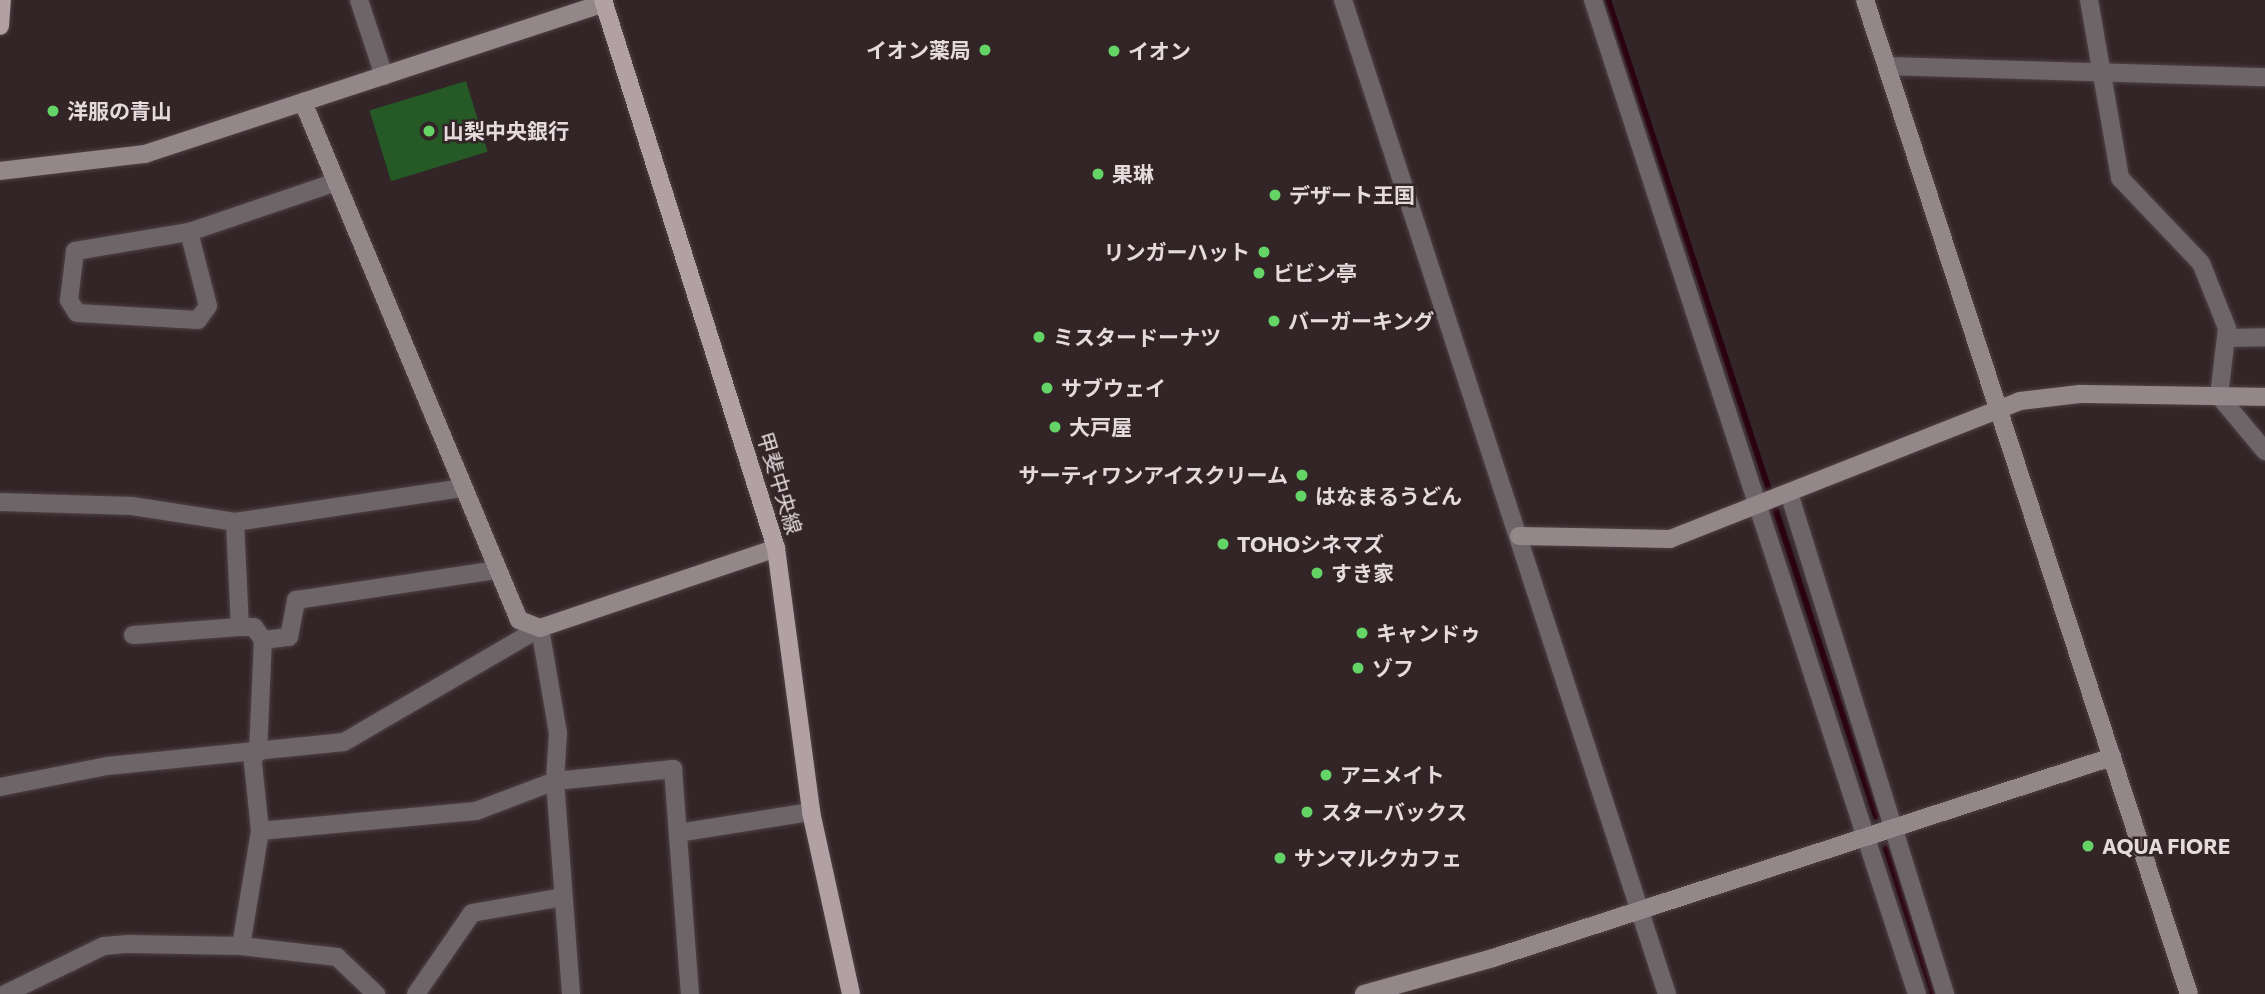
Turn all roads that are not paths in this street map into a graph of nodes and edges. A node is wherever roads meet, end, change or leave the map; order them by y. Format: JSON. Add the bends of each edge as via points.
{"nodes":[{"id":1,"x":2,"y":0,"type":"edge"},
{"id":2,"x":359,"y":0,"type":"edge"},
{"id":3,"x":1343,"y":0,"type":"edge"},
{"id":4,"x":1593,"y":0,"type":"edge"},
{"id":5,"x":1865,"y":0,"type":"edge"},
{"id":6,"x":2089,"y":0,"type":"edge"},
{"id":7,"x":603,"y":1,"type":"edge"},
{"id":8,"x":0,"y":26,"type":"edge"},
{"id":9,"x":1886,"y":66,"type":"junction"},
{"id":10,"x":2101,"y":70,"type":"junction"},
{"id":11,"x":384,"y":76,"type":"junction"},
{"id":12,"x":2265,"y":77,"type":"edge"},
{"id":13,"x":303,"y":103,"type":"junction"},
{"id":14,"x":0,"y":171,"type":"edge"},
{"id":15,"x":336,"y":182,"type":"junction"},
{"id":16,"x":189,"y":232,"type":"junction"},
{"id":17,"x":2265,"y":337,"type":"edge"},
{"id":18,"x":2226,"y":338,"type":"junction"},
{"id":19,"x":2219,"y":396,"type":"junction"},
{"id":20,"x":2265,"y":397,"type":"edge"},
{"id":21,"x":1998,"y":408,"type":"junction"},
{"id":22,"x":2265,"y":452,"type":"edge"},
{"id":23,"x":463,"y":488,"type":"junction"},
{"id":24,"x":1789,"y":493,"type":"junction"},
{"id":25,"x":0,"y":502,"type":"edge"},
{"id":26,"x":1755,"y":507,"type":"junction"},
{"id":27,"x":235,"y":522,"type":"junction"},
{"id":28,"x":1519,"y":536,"type":"junction"},
{"id":29,"x":776,"y":548,"type":"junction"},
{"id":30,"x":497,"y":570,"type":"junction"},
{"id":31,"x":240,"y":627,"type":"junction"},
{"id":32,"x":540,"y":628,"type":"junction"},
{"id":33,"x":133,"y":635,"type":"dead end"},
{"id":34,"x":263,"y":640,"type":"junction"},
{"id":35,"x":255,"y":753,"type":"junction"},
{"id":36,"x":2112,"y":757,"type":"junction"},
{"id":37,"x":555,"y":781,"type":"junction"},
{"id":38,"x":0,"y":787,"type":"edge"},
{"id":39,"x":811,"y":812,"type":"junction"},
{"id":40,"x":1894,"y":828,"type":"junction"},
{"id":41,"x":260,"y":831,"type":"junction"},
{"id":42,"x":678,"y":833,"type":"junction"},
{"id":43,"x":1866,"y":837,"type":"junction"},
{"id":44,"x":563,"y":897,"type":"junction"},
{"id":45,"x":1640,"y":912,"type":"junction"},
{"id":46,"x":241,"y":946,"type":"junction"},
{"id":47,"x":5,"y":994,"type":"edge"},
{"id":48,"x":376,"y":994,"type":"edge"},
{"id":49,"x":416,"y":994,"type":"edge"},
{"id":50,"x":571,"y":994,"type":"edge"},
{"id":51,"x":690,"y":994,"type":"edge"},
{"id":52,"x":851,"y":994,"type":"edge"},
{"id":53,"x":1364,"y":994,"type":"edge"},
{"id":54,"x":1667,"y":994,"type":"edge"},
{"id":55,"x":1917,"y":994,"type":"edge"},
{"id":56,"x":1945,"y":994,"type":"edge"},
{"id":57,"x":2189,"y":994,"type":"edge"}],
"edges":[{"from":1,"to":8,"type":"main road"},
{"from":2,"to":11,"type":"street"},
{"from":3,"to":28,"type":"street"},
{"from":4,"to":26,"type":"street"},
{"from":5,"to":9,"type":"street"},
{"from":6,"to":10,"type":"street"},
{"from":7,"to":11,"type":"street"},
{"from":7,"to":29,"type":"main road","name":"甲斐中央線"},
{"from":9,"to":10,"type":"street"},
{"from":9,"to":21,"type":"street"},
{"from":10,"to":12,"type":"street"},
{"from":10,"to":18,"type":"street","via":[[2120,178],[2202,263]]},
{"from":11,"to":13,"type":"street"},
{"from":13,"to":14,"type":"street","via":[[145,154]]},
{"from":13,"to":15,"type":"street"},
{"from":15,"to":16,"type":"street"},
{"from":15,"to":23,"type":"street"},
{"from":16,"to":16,"type":"street","via":[[75,251],[69,300],[77,313],[198,320],[208,306]]},
{"from":17,"to":18,"type":"street"},
{"from":18,"to":19,"type":"street"},
{"from":19,"to":20,"type":"street"},
{"from":19,"to":21,"type":"street","via":[[2080,394]]},
{"from":19,"to":22,"type":"street"},
{"from":21,"to":24,"type":"street"},
{"from":21,"to":36,"type":"street"},
{"from":23,"to":27,"type":"street"},
{"from":23,"to":30,"type":"street"},
{"from":24,"to":26,"type":"street"},
{"from":24,"to":40,"type":"street"},
{"from":25,"to":27,"type":"street","via":[[132,506]]},
{"from":26,"to":28,"type":"street","via":[[1670,539]]},
{"from":26,"to":43,"type":"street"},
{"from":27,"to":31,"type":"street"},
{"from":28,"to":45,"type":"street"},
{"from":29,"to":32,"type":"street"},
{"from":29,"to":39,"type":"main road","name":"甲斐中央線"},
{"from":30,"to":32,"type":"street","via":[[519,620]]},
{"from":30,"to":34,"type":"street","via":[[296,600],[289,638]]},
{"from":31,"to":33,"type":"street"},
{"from":31,"to":34,"type":"street","via":[[254,627]]},
{"from":32,"to":35,"type":"street","via":[[344,741]]},
{"from":32,"to":37,"type":"street","via":[[558,733]]},
{"from":34,"to":35,"type":"street"},
{"from":35,"to":38,"type":"street","via":[[107,766]]},
{"from":35,"to":41,"type":"street"},
{"from":36,"to":40,"type":"street"},
{"from":36,"to":57,"type":"street"},
{"from":37,"to":41,"type":"street","via":[[476,811]]},
{"from":37,"to":42,"type":"street","via":[[673,769]]},
{"from":37,"to":44,"type":"street"},
{"from":39,"to":42,"type":"street"},
{"from":39,"to":52,"type":"main road","name":"甲斐中央線"},
{"from":40,"to":43,"type":"street"},
{"from":40,"to":56,"type":"street"},
{"from":41,"to":46,"type":"street"},
{"from":42,"to":51,"type":"street"},
{"from":43,"to":45,"type":"street"},
{"from":43,"to":55,"type":"street"},
{"from":44,"to":49,"type":"street","via":[[472,913]]},
{"from":44,"to":50,"type":"street"},
{"from":45,"to":53,"type":"street"},
{"from":45,"to":54,"type":"street"},
{"from":46,"to":47,"type":"street","via":[[104,946]]},
{"from":46,"to":48,"type":"street","via":[[337,957]]}]}
